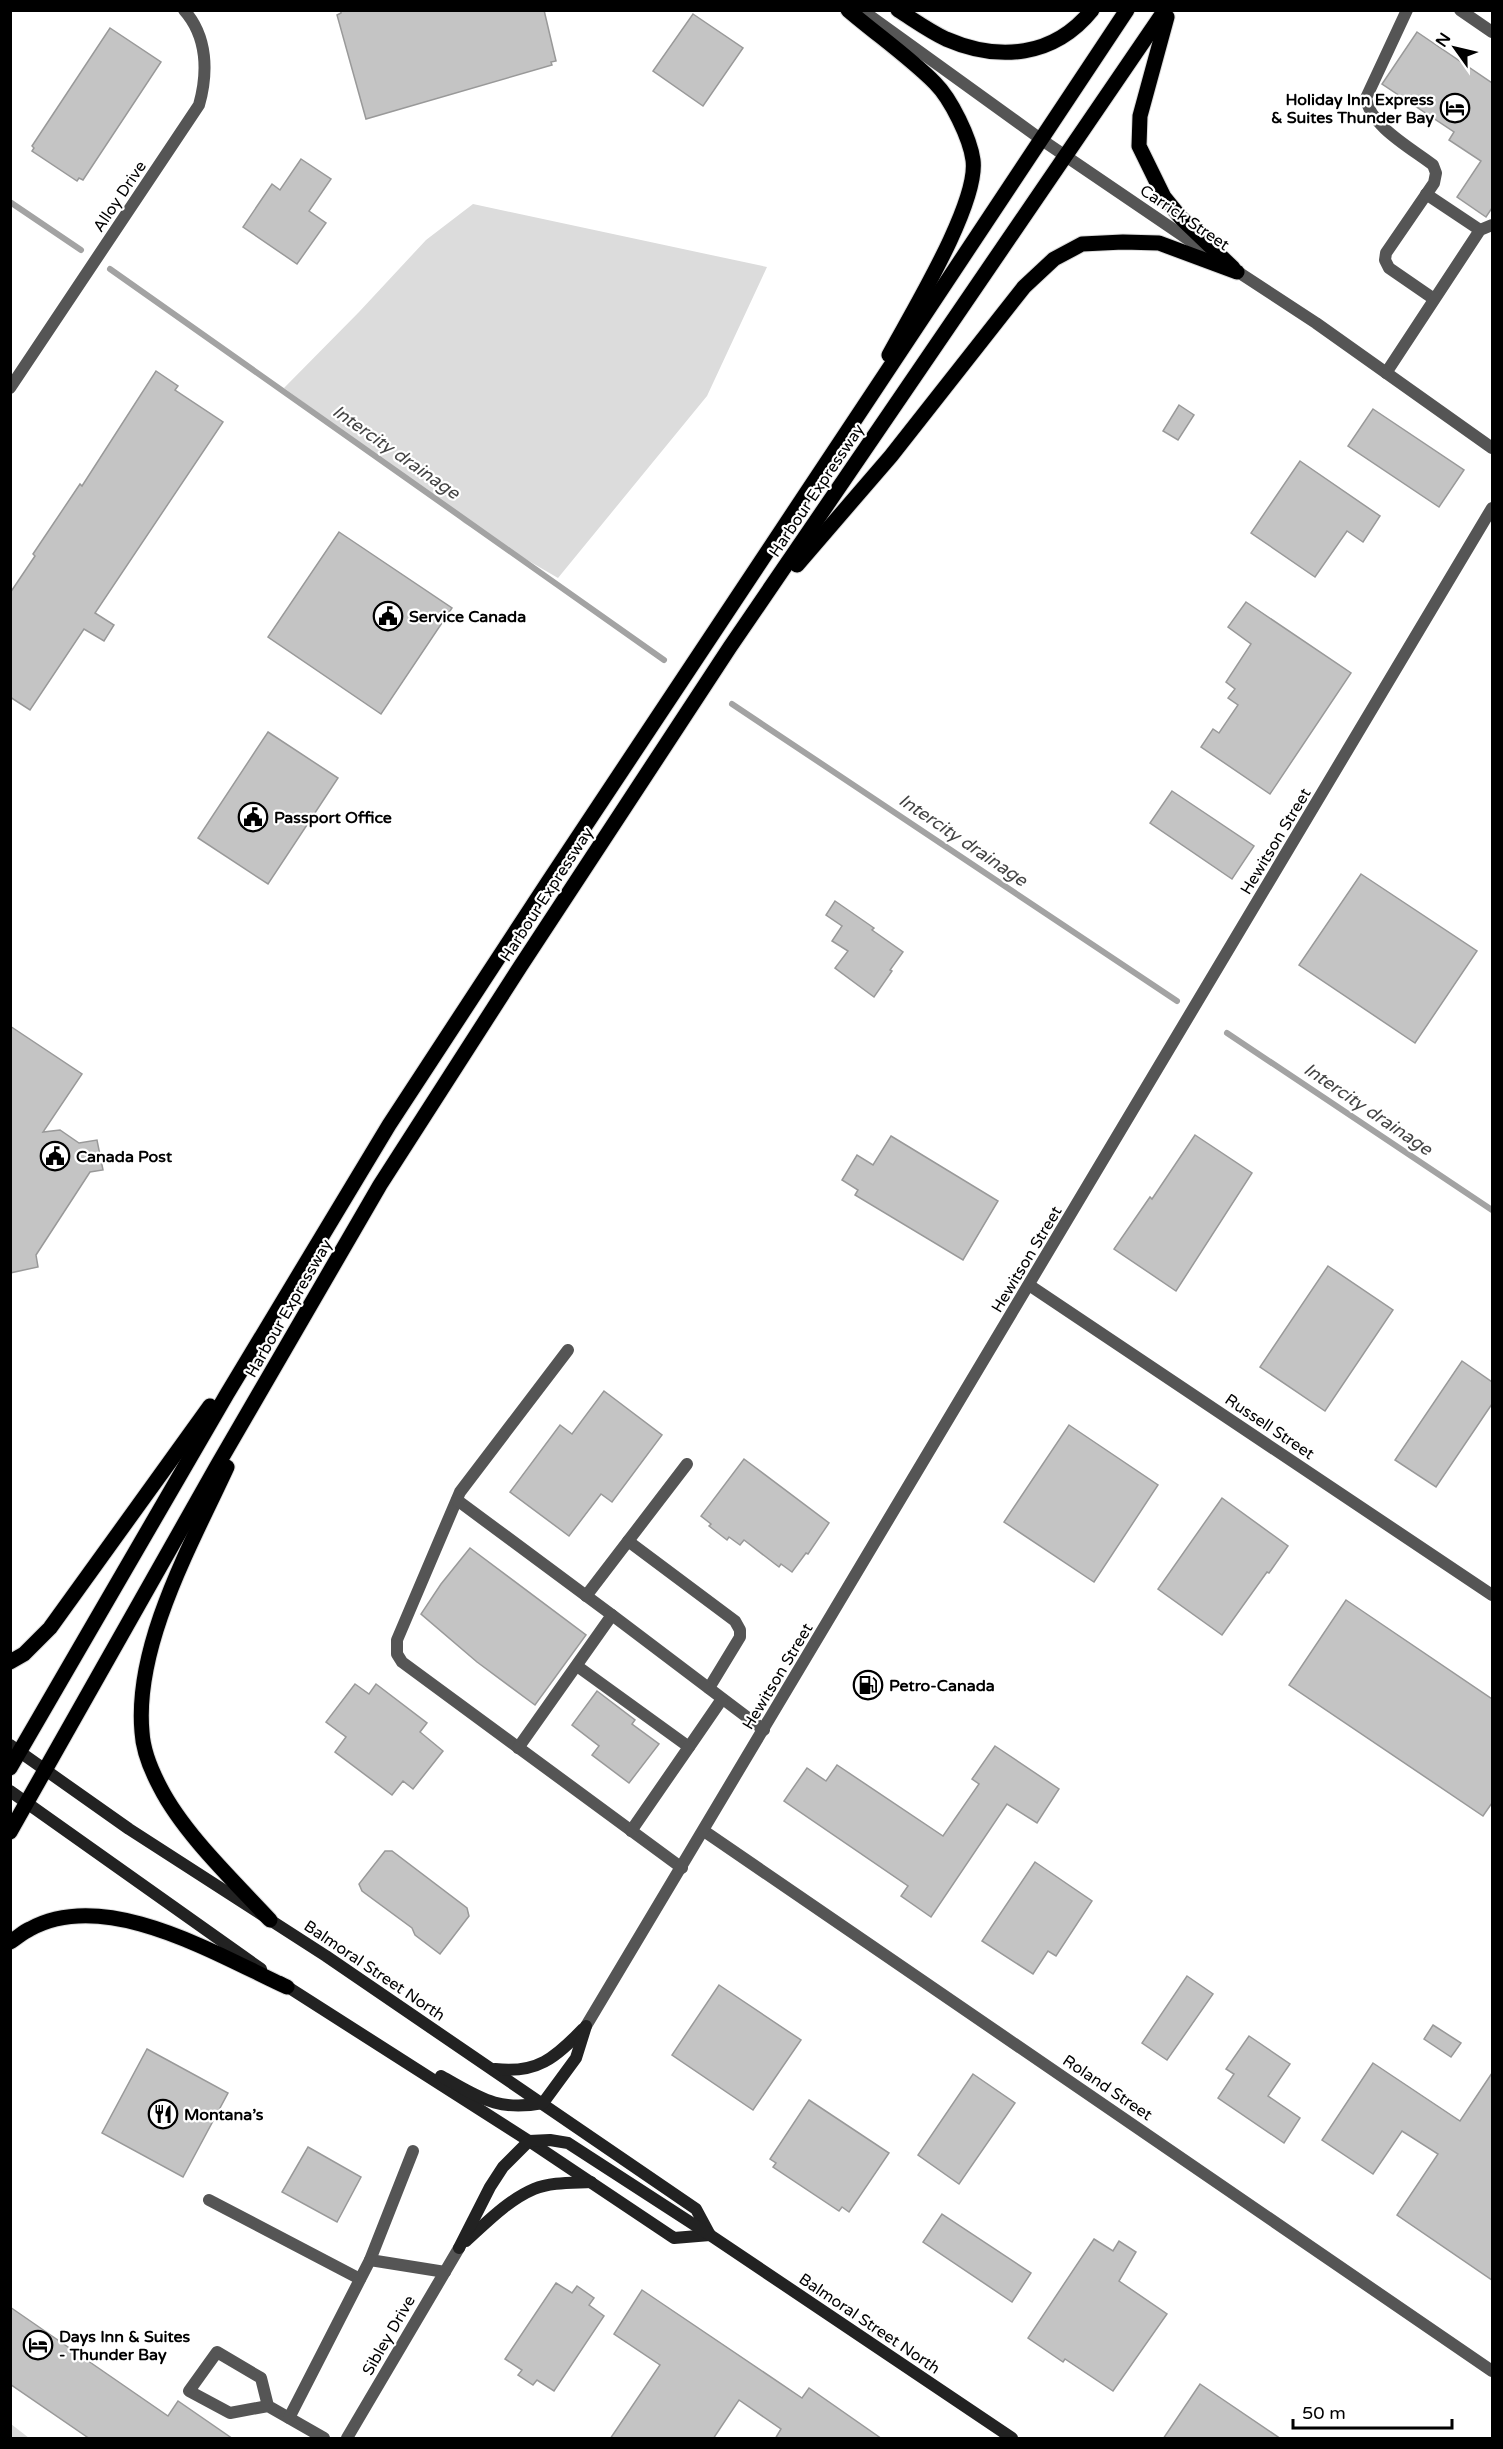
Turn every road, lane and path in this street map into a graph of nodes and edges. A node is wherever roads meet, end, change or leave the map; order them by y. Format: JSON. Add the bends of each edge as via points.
{"nodes":[{"id":1,"x":184,"y":10,"type":"edge"},
{"id":2,"x":848,"y":10,"type":"edge"},
{"id":3,"x":862,"y":10,"type":"edge"},
{"id":4,"x":898,"y":10,"type":"edge"},
{"id":5,"x":1092,"y":10,"type":"edge"},
{"id":6,"x":1127,"y":10,"type":"edge"},
{"id":7,"x":1167,"y":10,"type":"edge"},
{"id":8,"x":1407,"y":10,"type":"edge"},
{"id":9,"x":1460,"y":10,"type":"edge"},
{"id":10,"x":1492,"y":32,"type":"edge"},
{"id":11,"x":1042,"y":140,"type":"junction"},
{"id":12,"x":1067,"y":157,"type":"junction"},
{"id":13,"x":1426,"y":194,"type":"junction"},
{"id":14,"x":1492,"y":225,"type":"edge"},
{"id":15,"x":1480,"y":230,"type":"junction"},
{"id":16,"x":1237,"y":272,"type":"junction"},
{"id":17,"x":1434,"y":299,"type":"junction"},
{"id":18,"x":1386,"y":372,"type":"junction"},
{"id":19,"x":10,"y":388,"type":"edge"},
{"id":20,"x":850,"y":430,"type":"junction"},
{"id":21,"x":1492,"y":448,"type":"edge"},
{"id":22,"x":1492,"y":508,"type":"edge"},
{"id":23,"x":748,"y":622,"type":"junction"},
{"id":24,"x":1029,"y":1285,"type":"junction"},
{"id":25,"x":274,"y":1315,"type":"junction"},
{"id":26,"x":568,"y":1350,"type":"dead end"},
{"id":27,"x":266,"y":1383,"type":"junction"},
{"id":28,"x":687,"y":1464,"type":"dead end"},
{"id":29,"x":457,"y":1500,"type":"junction"},
{"id":30,"x":628,"y":1541,"type":"junction"},
{"id":31,"x":1492,"y":1595,"type":"edge"},
{"id":32,"x":586,"y":1596,"type":"junction"},
{"id":33,"x":612,"y":1615,"type":"junction"},
{"id":34,"x":10,"y":1662,"type":"edge"},
{"id":35,"x":577,"y":1666,"type":"junction"},
{"id":36,"x":709,"y":1688,"type":"junction"},
{"id":37,"x":722,"y":1699,"type":"junction"},
{"id":38,"x":764,"y":1730,"type":"junction"},
{"id":39,"x":689,"y":1747,"type":"junction"},
{"id":40,"x":518,"y":1748,"type":"junction"},
{"id":41,"x":15,"y":1749,"type":"edge"},
{"id":42,"x":10,"y":1768,"type":"edge"},
{"id":43,"x":45,"y":1769,"type":"junction"},
{"id":44,"x":10,"y":1791,"type":"edge"},
{"id":45,"x":26,"y":1803,"type":"junction"},
{"id":46,"x":631,"y":1831,"type":"junction"},
{"id":47,"x":704,"y":1831,"type":"junction"},
{"id":48,"x":10,"y":1832,"type":"edge"},
{"id":49,"x":682,"y":1868,"type":"junction"},
{"id":50,"x":270,"y":1920,"type":"junction"},
{"id":51,"x":10,"y":1942,"type":"edge"},
{"id":52,"x":287,"y":1987,"type":"junction"},
{"id":53,"x":347,"y":2025,"type":"junction"},
{"id":54,"x":586,"y":2026,"type":"junction"},
{"id":55,"x":491,"y":2068,"type":"junction"},
{"id":56,"x":543,"y":2103,"type":"junction"},
{"id":57,"x":529,"y":2141,"type":"junction"},
{"id":58,"x":412,"y":2151,"type":"dead end"},
{"id":59,"x":591,"y":2182,"type":"junction"},
{"id":60,"x":209,"y":2200,"type":"dead end"},
{"id":61,"x":710,"y":2235,"type":"junction"},
{"id":62,"x":459,"y":2248,"type":"junction"},
{"id":63,"x":370,"y":2260,"type":"junction"},
{"id":64,"x":445,"y":2272,"type":"junction"},
{"id":65,"x":360,"y":2279,"type":"junction"},
{"id":66,"x":1492,"y":2371,"type":"edge"},
{"id":67,"x":268,"y":2406,"type":"junction"},
{"id":68,"x":289,"y":2418,"type":"junction"},
{"id":69,"x":324,"y":2439,"type":"edge"},
{"id":70,"x":347,"y":2439,"type":"edge"},
{"id":71,"x":1012,"y":2439,"type":"edge"}],
"edges":[{"from":1,"to":19,"type":"street","name":"Alloy Drive","via":[[200,37],[205,61],[199,105]]},
{"from":2,"to":20,"type":"main road","via":[[937,84],[964,129],[973,161],[970,190],[950,241]]},
{"from":3,"to":11,"type":"street","name":"Carrick Street"},
{"from":4,"to":5,"type":"main road","via":[[946,39],[987,51],[1019,53],[1052,44],[1080,25]]},
{"from":6,"to":11,"type":"main road","name":"Harbour Expressway"},
{"from":7,"to":12,"type":"main road","name":"Harbour Expressway"},
{"from":7,"to":16,"type":"main road","via":[[1140,116],[1140,146],[1164,197]]},
{"from":8,"to":13,"type":"street","via":[[1366,98],[1368,110],[1376,120],[1432,165],[1436,173],[1434,183]]},
{"from":9,"to":10,"type":"street"},
{"from":11,"to":12,"type":"street","name":"Carrick Street"},
{"from":11,"to":20,"type":"main road","name":"Harbour Expressway"},
{"from":12,"to":16,"type":"street","name":"Carrick Street"},
{"from":12,"to":23,"type":"main road","name":"Harbour Expressway"},
{"from":13,"to":15,"type":"street"},
{"from":13,"to":17,"type":"street","via":[[1385,260],[1389,268]]},
{"from":14,"to":15,"type":"street"},
{"from":15,"to":17,"type":"street"},
{"from":16,"to":18,"type":"street","name":"Carrick Street"},
{"from":16,"to":23,"type":"main road","via":[[1159,243],[1082,244],[1054,260],[1024,287],[891,456]]},
{"from":17,"to":18,"type":"street"},
{"from":18,"to":21,"type":"street","name":"Carrick Street"},
{"from":20,"to":25,"type":"main road","name":"Harbour Expressway","via":[[396,1115]]},
{"from":22,"to":24,"type":"street","name":"Hewitson Street"},
{"from":23,"to":27,"type":"main road","name":"Harbour Expressway","via":[[393,1166]]},
{"from":24,"to":31,"type":"street","name":"Russell Street"},
{"from":24,"to":38,"type":"street","name":"Hewitson Street"},
{"from":25,"to":34,"type":"main road","via":[[50,1628]]},
{"from":25,"to":41,"type":"main road","name":"Harbour Expressway"},
{"from":26,"to":29,"type":"street"},
{"from":27,"to":43,"type":"main road","name":"Harbour Expressway"},
{"from":27,"to":50,"type":"main road","via":[[168,1595],[150,1651],[141,1733],[149,1765],[176,1813]]},
{"from":28,"to":30,"type":"street"},
{"from":29,"to":32,"type":"street"},
{"from":29,"to":40,"type":"street","via":[[398,1640],[397,1654],[402,1662]]},
{"from":30,"to":32,"type":"street"},
{"from":30,"to":36,"type":"street","via":[[735,1621],[740,1630],[740,1637]]},
{"from":32,"to":33,"type":"street"},
{"from":33,"to":35,"type":"street"},
{"from":33,"to":36,"type":"street"},
{"from":35,"to":39,"type":"street"},
{"from":35,"to":40,"type":"street"},
{"from":36,"to":37,"type":"street"},
{"from":37,"to":38,"type":"street"},
{"from":37,"to":39,"type":"street"},
{"from":38,"to":47,"type":"street","name":"Hewitson Street"},
{"from":39,"to":46,"type":"street"},
{"from":40,"to":46,"type":"street"},
{"from":41,"to":42,"type":"main road","name":"Harbour Expressway"},
{"from":41,"to":43,"type":"main road","name":"Balmoral Street North"},
{"from":43,"to":45,"type":"main road","name":"Harbour Expressway"},
{"from":43,"to":50,"type":"main road","name":"Balmoral Street North"},
{"from":44,"to":45,"type":"main road"},
{"from":45,"to":48,"type":"main road","name":"Harbour Expressway"},
{"from":45,"to":52,"type":"main road"},
{"from":46,"to":49,"type":"street"},
{"from":47,"to":49,"type":"street","name":"Hewitson Street"},
{"from":47,"to":66,"type":"street","name":"Roland Street"},
{"from":49,"to":54,"type":"street","name":"Hewitson Street"},
{"from":50,"to":55,"type":"main road","name":"Balmoral Street North"},
{"from":51,"to":52,"type":"main road","via":[[30,1928],[54,1920],[85,1916],[122,1918],[176,1936]]},
{"from":52,"to":53,"type":"main road"},
{"from":53,"to":56,"type":"main road","via":[[488,2102],[508,2107]]},
{"from":53,"to":57,"type":"main road"},
{"from":54,"to":55,"type":"main road","via":[[562,2051],[536,2066],[515,2071]]},
{"from":54,"to":56,"type":"main road","via":[[576,2058]]},
{"from":55,"to":56,"type":"main road","name":"Balmoral Street North"},
{"from":56,"to":61,"type":"main road","name":"Balmoral Street North","via":[[696,2209]]},
{"from":57,"to":59,"type":"main road"},
{"from":57,"to":61,"type":"main road","via":[[567,2143]]},
{"from":57,"to":62,"type":"main road","via":[[490,2187]]},
{"from":58,"to":63,"type":"street"},
{"from":59,"to":61,"type":"main road","via":[[674,2238]]},
{"from":59,"to":62,"type":"main road","via":[[535,2189],[494,2215]]},
{"from":60,"to":65,"type":"street"},
{"from":61,"to":71,"type":"main road","name":"Balmoral Street North"},
{"from":62,"to":64,"type":"street","name":"Sibley Drive"},
{"from":63,"to":64,"type":"street"},
{"from":63,"to":65,"type":"street"},
{"from":64,"to":70,"type":"street","name":"Sibley Drive"},
{"from":65,"to":68,"type":"street"},
{"from":67,"to":67,"type":"street","via":[[230,2413],[189,2391],[217,2352],[261,2378]]},
{"from":67,"to":68,"type":"street"},
{"from":68,"to":69,"type":"street"}]}
